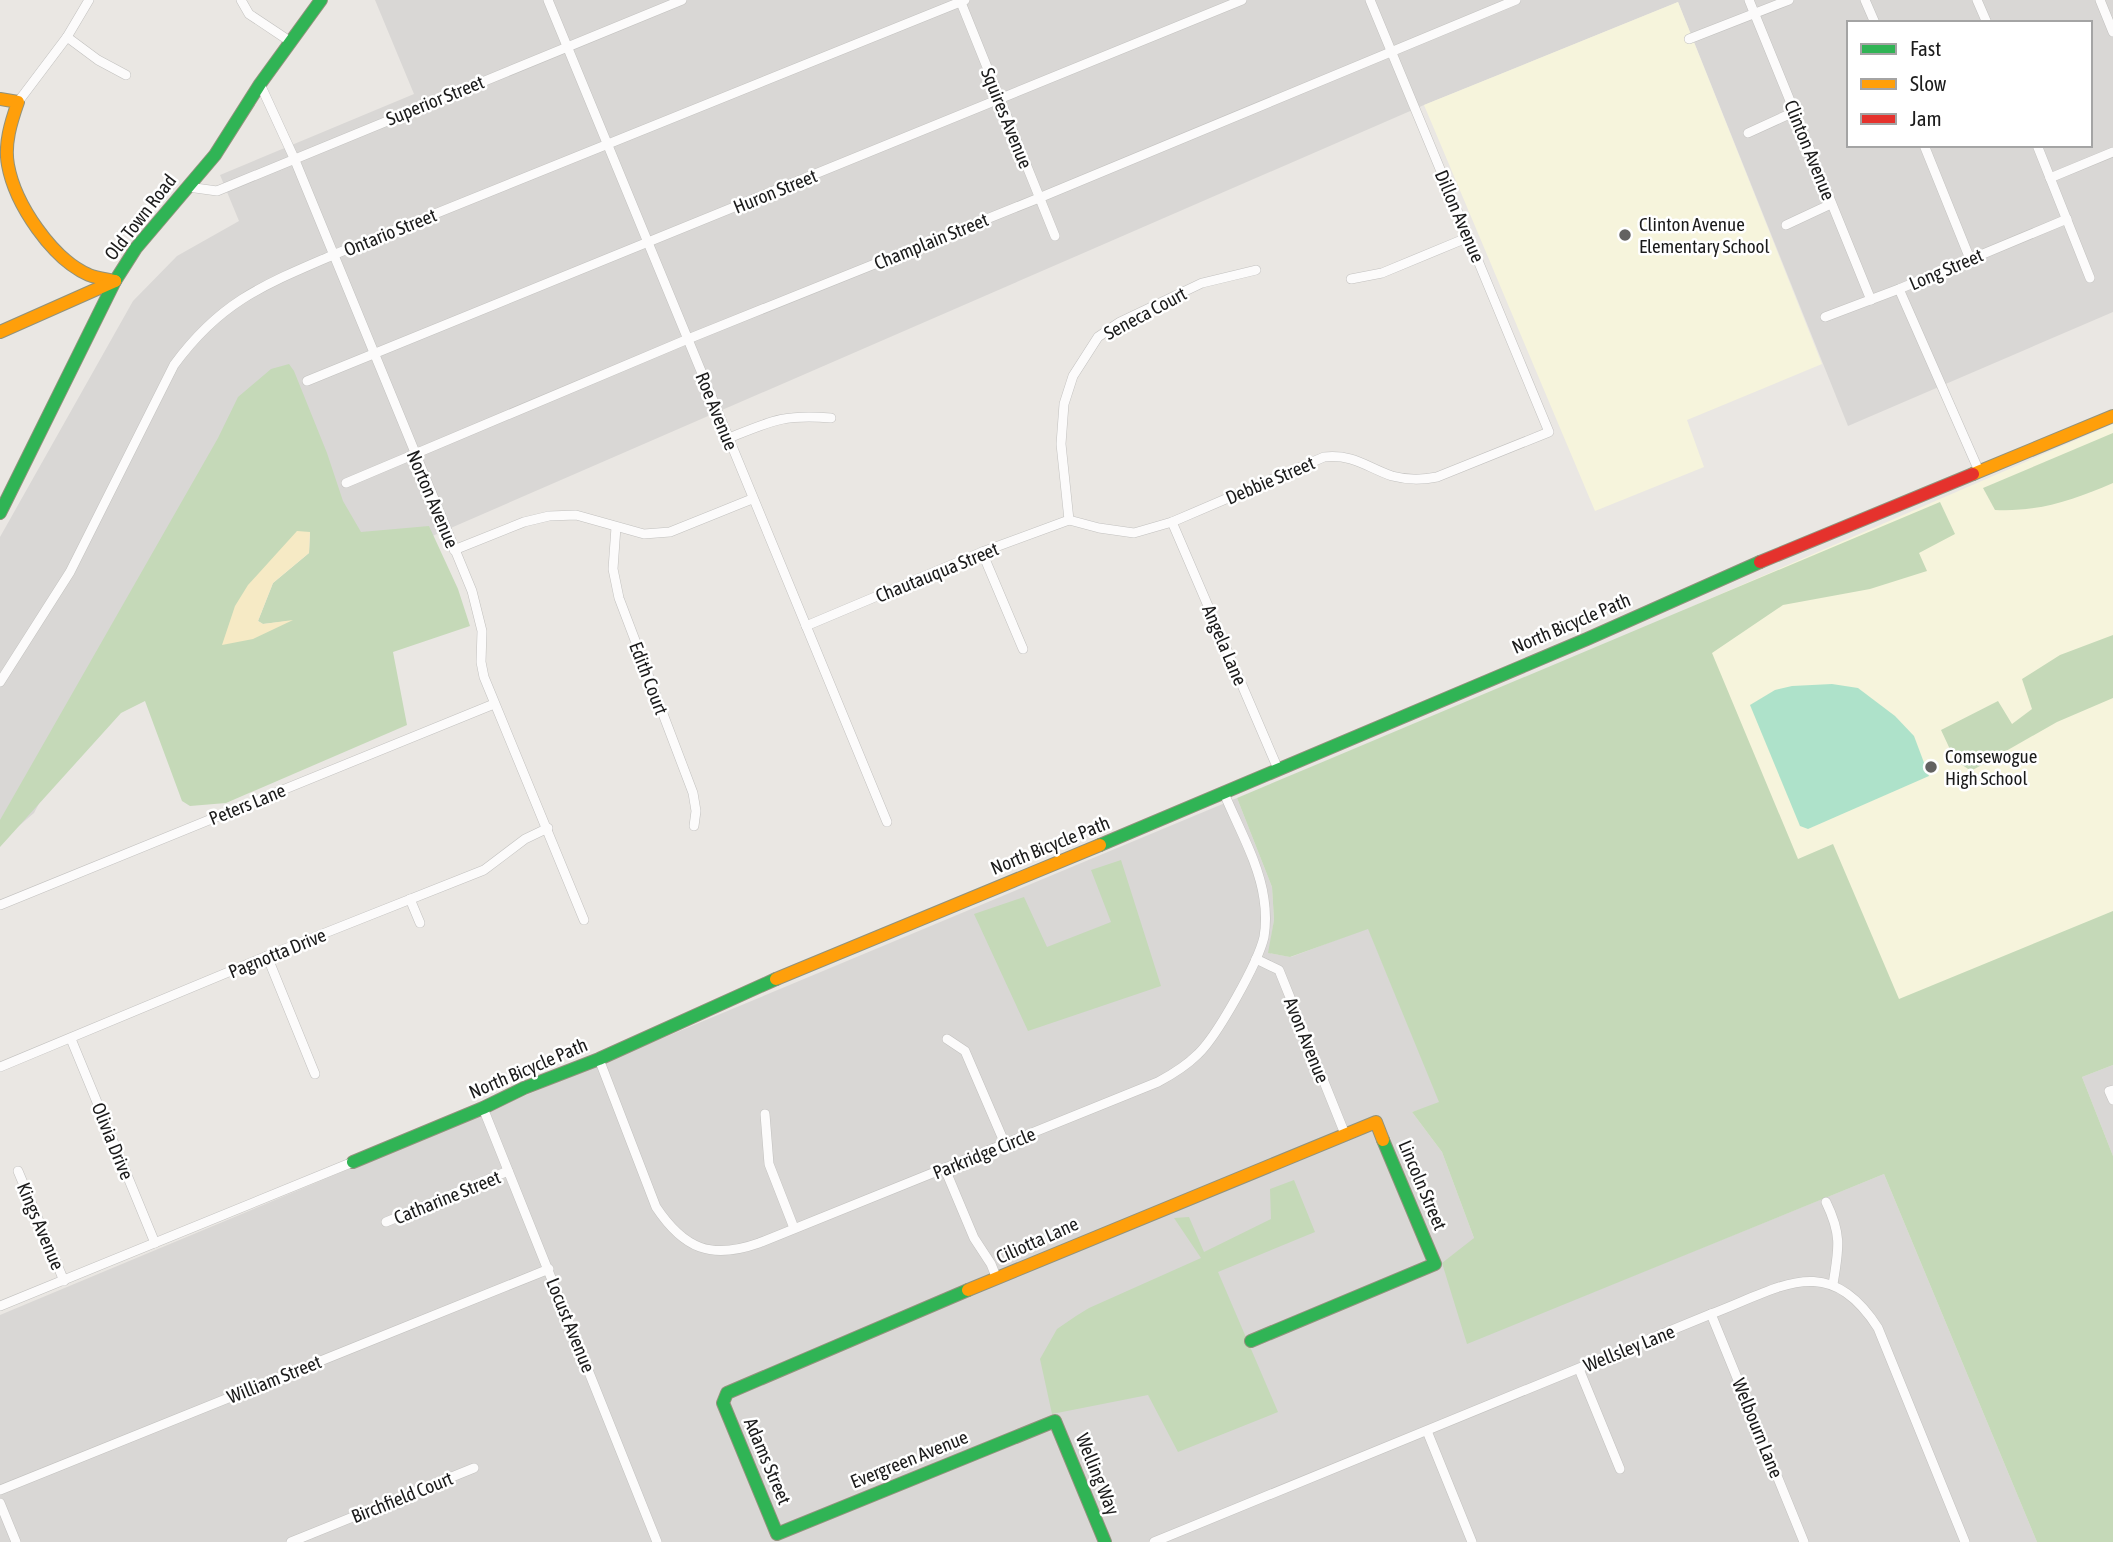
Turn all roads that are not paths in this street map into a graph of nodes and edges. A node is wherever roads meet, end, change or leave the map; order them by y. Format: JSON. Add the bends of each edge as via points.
{"nodes":[{"id":1,"x":89,"y":0,"type":"edge"},
{"id":2,"x":241,"y":0,"type":"edge"},
{"id":3,"x":321,"y":0,"type":"edge"},
{"id":4,"x":548,"y":0,"type":"edge"},
{"id":5,"x":682,"y":0,"type":"edge"},
{"id":6,"x":1242,"y":0,"type":"edge"},
{"id":7,"x":1370,"y":0,"type":"edge"},
{"id":8,"x":1516,"y":0,"type":"edge"},
{"id":9,"x":1749,"y":0,"type":"edge"},
{"id":10,"x":1789,"y":0,"type":"edge"},
{"id":11,"x":1865,"y":0,"type":"edge"},
{"id":12,"x":1977,"y":0,"type":"edge"},
{"id":13,"x":2100,"y":0,"type":"edge"},
{"id":14,"x":962,"y":1,"type":"edge"},
{"id":15,"x":1755,"y":14,"type":"junction"},
{"id":16,"x":1874,"y":21,"type":"edge"},
{"id":17,"x":1986,"y":21,"type":"edge"},
{"id":18,"x":2113,"y":32,"type":"edge"},
{"id":19,"x":67,"y":37,"type":"junction"},
{"id":20,"x":1689,"y":38,"type":"dead end"},
{"id":21,"x":291,"y":42,"type":"junction"},
{"id":22,"x":567,"y":46,"type":"junction"},
{"id":23,"x":1391,"y":51,"type":"junction"},
{"id":24,"x":126,"y":75,"type":"dead end"},
{"id":25,"x":260,"y":84,"type":"junction"},
{"id":26,"x":0,"y":99,"type":"edge"},
{"id":27,"x":999,"y":100,"type":"junction"},
{"id":28,"x":18,"y":102,"type":"junction"},
{"id":29,"x":1794,"y":112,"type":"junction"},
{"id":30,"x":1748,"y":133,"type":"dead end"},
{"id":31,"x":607,"y":144,"type":"junction"},
{"id":32,"x":1925,"y":147,"type":"edge"},
{"id":33,"x":2038,"y":147,"type":"edge"},
{"id":34,"x":2113,"y":152,"type":"edge"},
{"id":35,"x":294,"y":158,"type":"junction"},
{"id":36,"x":2050,"y":178,"type":"junction"},
{"id":37,"x":188,"y":187,"type":"junction"},
{"id":38,"x":1040,"y":198,"type":"junction"},
{"id":39,"x":1831,"y":204,"type":"junction"},
{"id":40,"x":2067,"y":219,"type":"junction"},
{"id":41,"x":1786,"y":225,"type":"dead end"},
{"id":42,"x":1055,"y":236,"type":"dead end"},
{"id":43,"x":1469,"y":237,"type":"junction"},
{"id":44,"x":648,"y":243,"type":"junction"},
{"id":45,"x":333,"y":255,"type":"junction"},
{"id":46,"x":1969,"y":259,"type":"junction"},
{"id":47,"x":1256,"y":270,"type":"dead end"},
{"id":48,"x":1351,"y":278,"type":"dead end"},
{"id":49,"x":2090,"y":278,"type":"dead end"},
{"id":50,"x":115,"y":281,"type":"junction"},
{"id":51,"x":1899,"y":289,"type":"junction"},
{"id":52,"x":1871,"y":300,"type":"junction"},
{"id":53,"x":1825,"y":317,"type":"dead end"},
{"id":54,"x":0,"y":332,"type":"edge"},
{"id":55,"x":688,"y":339,"type":"junction"},
{"id":56,"x":373,"y":353,"type":"junction"},
{"id":57,"x":307,"y":381,"type":"dead end"},
{"id":58,"x":2113,"y":416,"type":"edge"},
{"id":59,"x":831,"y":418,"type":"dead end"},
{"id":60,"x":1549,"y":432,"type":"joint"},
{"id":61,"x":729,"y":438,"type":"junction"},
{"id":62,"x":414,"y":455,"type":"junction"},
{"id":63,"x":1979,"y":471,"type":"junction"},
{"id":64,"x":346,"y":483,"type":"dead end"},
{"id":65,"x":752,"y":499,"type":"junction"},
{"id":66,"x":0,"y":513,"type":"edge"},
{"id":67,"x":1069,"y":520,"type":"junction"},
{"id":68,"x":1172,"y":522,"type":"junction"},
{"id":69,"x":616,"y":527,"type":"junction"},
{"id":70,"x":454,"y":550,"type":"junction"},
{"id":71,"x":982,"y":552,"type":"junction"},
{"id":72,"x":806,"y":626,"type":"junction"},
{"id":73,"x":1023,"y":649,"type":"dead end"},
{"id":74,"x":0,"y":682,"type":"edge"},
{"id":75,"x":495,"y":704,"type":"junction"},
{"id":76,"x":1278,"y":769,"type":"junction"},
{"id":77,"x":1224,"y":793,"type":"junction"},
{"id":78,"x":887,"y":822,"type":"dead end"},
{"id":79,"x":694,"y":826,"type":"dead end"},
{"id":80,"x":548,"y":828,"type":"junction"},
{"id":81,"x":410,"y":899,"type":"junction"},
{"id":82,"x":0,"y":905,"type":"edge"},
{"id":83,"x":584,"y":920,"type":"dead end"},
{"id":84,"x":420,"y":923,"type":"dead end"},
{"id":85,"x":267,"y":956,"type":"junction"},
{"id":86,"x":1256,"y":959,"type":"junction"},
{"id":87,"x":947,"y":1038,"type":"dead end"},
{"id":88,"x":71,"y":1039,"type":"junction"},
{"id":89,"x":599,"y":1059,"type":"junction"},
{"id":90,"x":0,"y":1067,"type":"edge"},
{"id":91,"x":313,"y":1070,"type":"dead end"},
{"id":92,"x":2113,"y":1090,"type":"edge"},
{"id":93,"x":2113,"y":1100,"type":"edge"},
{"id":94,"x":484,"y":1108,"type":"junction"},
{"id":95,"x":765,"y":1114,"type":"dead end"},
{"id":96,"x":1376,"y":1122,"type":"joint"},
{"id":97,"x":1345,"y":1134,"type":"junction"},
{"id":98,"x":1005,"y":1144,"type":"junction"},
{"id":99,"x":353,"y":1162,"type":"joint"},
{"id":100,"x":945,"y":1169,"type":"junction"},
{"id":101,"x":18,"y":1171,"type":"dead end"},
{"id":102,"x":508,"y":1171,"type":"junction"},
{"id":103,"x":1826,"y":1202,"type":"dead end"},
{"id":104,"x":386,"y":1222,"type":"dead end"},
{"id":105,"x":794,"y":1228,"type":"junction"},
{"id":106,"x":155,"y":1243,"type":"junction"},
{"id":107,"x":549,"y":1269,"type":"junction"},
{"id":108,"x":997,"y":1279,"type":"junction"},
{"id":109,"x":64,"y":1281,"type":"junction"},
{"id":110,"x":1833,"y":1284,"type":"junction"},
{"id":111,"x":0,"y":1306,"type":"edge"},
{"id":112,"x":1711,"y":1314,"type":"junction"},
{"id":113,"x":1251,"y":1340,"type":"dead end"},
{"id":114,"x":1579,"y":1369,"type":"junction"},
{"id":115,"x":723,"y":1403,"type":"joint"},
{"id":116,"x":1055,"y":1421,"type":"joint"},
{"id":117,"x":1427,"y":1431,"type":"junction"},
{"id":118,"x":474,"y":1468,"type":"dead end"},
{"id":119,"x":1620,"y":1469,"type":"dead end"},
{"id":120,"x":0,"y":1490,"type":"edge"},
{"id":121,"x":0,"y":1503,"type":"edge"},
{"id":122,"x":777,"y":1534,"type":"joint"},
{"id":123,"x":16,"y":1542,"type":"edge"},
{"id":124,"x":290,"y":1542,"type":"edge"},
{"id":125,"x":657,"y":1542,"type":"edge"},
{"id":126,"x":1105,"y":1542,"type":"edge"},
{"id":127,"x":1154,"y":1542,"type":"edge"},
{"id":128,"x":1472,"y":1542,"type":"edge"},
{"id":129,"x":1804,"y":1542,"type":"edge"},
{"id":130,"x":1965,"y":1542,"type":"edge"}],
"edges":[{"from":1,"to":19,"type":"street"},
{"from":2,"to":21,"type":"street","via":[[258,23]]},
{"from":3,"to":21,"type":"street","name":"Old Town Road"},
{"from":4,"to":22,"type":"street","name":"Roe Avenue"},
{"from":5,"to":22,"type":"street","name":"Superior Street"},
{"from":6,"to":27,"type":"street","name":"Huron Street"},
{"from":7,"to":23,"type":"street","name":"Dillon Avenue"},
{"from":8,"to":23,"type":"street","name":"Champlain Street"},
{"from":9,"to":15,"type":"street","name":"Clinton Avenue"},
{"from":10,"to":15,"type":"street"},
{"from":11,"to":16,"type":"street"},
{"from":12,"to":17,"type":"street"},
{"from":13,"to":18,"type":"street"},
{"from":14,"to":27,"type":"street","name":"Squires Avenue"},
{"from":14,"to":31,"type":"street","name":"Ontario Street"},
{"from":15,"to":20,"type":"street"},
{"from":15,"to":29,"type":"street","name":"Clinton Avenue"},
{"from":19,"to":24,"type":"street"},
{"from":19,"to":28,"type":"street"},
{"from":21,"to":25,"type":"street","name":"Old Town Road"},
{"from":22,"to":31,"type":"street","name":"Roe Avenue"},
{"from":22,"to":35,"type":"street","name":"Superior Street"},
{"from":23,"to":38,"type":"street","name":"Champlain Street"},
{"from":23,"to":43,"type":"street","name":"Dillon Avenue"},
{"from":25,"to":35,"type":"street","name":"Norton Avenue"},
{"from":25,"to":37,"type":"street","name":"Old Town Road","via":[[215,155]]},
{"from":26,"to":28,"type":"street"},
{"from":27,"to":38,"type":"street","name":"Squires Avenue"},
{"from":27,"to":44,"type":"street","name":"Huron Street"},
{"from":28,"to":50,"type":"street","via":[[7,152],[15,190],[37,226],[69,261],[88,275]]},
{"from":29,"to":30,"type":"street"},
{"from":29,"to":39,"type":"street","name":"Clinton Avenue"},
{"from":31,"to":44,"type":"street","name":"Roe Avenue"},
{"from":31,"to":45,"type":"street","name":"Ontario Street"},
{"from":32,"to":46,"type":"street"},
{"from":33,"to":36,"type":"street"},
{"from":34,"to":36,"type":"street"},
{"from":35,"to":37,"type":"street","name":"Superior Street","via":[[217,191]]},
{"from":35,"to":45,"type":"street","name":"Norton Avenue"},
{"from":36,"to":40,"type":"street"},
{"from":37,"to":50,"type":"street","name":"Old Town Road","via":[[136,248]]},
{"from":38,"to":42,"type":"street","name":"Squires Avenue"},
{"from":38,"to":55,"type":"street","name":"Champlain Street"},
{"from":39,"to":41,"type":"street"},
{"from":39,"to":52,"type":"street","name":"Clinton Avenue"},
{"from":40,"to":46,"type":"street","name":"Long Street"},
{"from":40,"to":49,"type":"street"},
{"from":43,"to":48,"type":"street","via":[[1382,273]]},
{"from":43,"to":60,"type":"street","name":"Dillon Avenue"},
{"from":44,"to":55,"type":"street","name":"Roe Avenue"},
{"from":44,"to":56,"type":"street","name":"Huron Street"},
{"from":45,"to":56,"type":"street","name":"Norton Avenue"},
{"from":45,"to":74,"type":"street","name":"Ontario Street","via":[[262,286],[193,339],[174,365],[70,572]]},
{"from":46,"to":51,"type":"street","name":"Long Street"},
{"from":47,"to":67,"type":"street","name":"Seneca Court","via":[[1202,283],[1098,337],[1073,376],[1064,404],[1061,444]]},
{"from":50,"to":54,"type":"street"},
{"from":50,"to":66,"type":"street","name":"Old Town Road"},
{"from":51,"to":52,"type":"street","name":"Long Street"},
{"from":51,"to":63,"type":"street"},
{"from":52,"to":53,"type":"street","name":"Long Street"},
{"from":55,"to":61,"type":"street","name":"Roe Avenue"},
{"from":55,"to":62,"type":"street","name":"Champlain Street"},
{"from":56,"to":57,"type":"street","name":"Huron Street"},
{"from":56,"to":62,"type":"street","name":"Norton Avenue"},
{"from":58,"to":63,"type":"street","name":"North Bicycle Path"},
{"from":59,"to":61,"type":"street","via":[[778,418]]},
{"from":60,"to":68,"type":"street","name":"Debbie Street","via":[[1427,479],[1393,476],[1346,457],[1324,457]]},
{"from":61,"to":65,"type":"street","name":"Roe Avenue"},
{"from":62,"to":64,"type":"street","name":"Champlain Street"},
{"from":62,"to":70,"type":"street","name":"Norton Avenue"},
{"from":63,"to":76,"type":"street","name":"North Bicycle Path"},
{"from":65,"to":69,"type":"street","via":[[670,532],[644,534]]},
{"from":65,"to":72,"type":"street","name":"Roe Avenue"},
{"from":67,"to":68,"type":"street","name":"Debbie Street","via":[[1135,533]]},
{"from":67,"to":71,"type":"street","name":"Chautauqua Street"},
{"from":68,"to":76,"type":"street","name":"Angela Lane"},
{"from":69,"to":70,"type":"street","via":[[576,515],[549,516]]},
{"from":69,"to":79,"type":"street","name":"Edith Court","via":[[614,569],[619,598],[693,793]]},
{"from":70,"to":75,"type":"street","name":"Norton Avenue","via":[[479,614],[481,662]]},
{"from":71,"to":72,"type":"street","name":"Chautauqua Street"},
{"from":71,"to":73,"type":"street"},
{"from":72,"to":78,"type":"street","name":"Roe Avenue"},
{"from":75,"to":80,"type":"street","name":"Norton Avenue"},
{"from":75,"to":82,"type":"street","name":"Peters Lane"},
{"from":76,"to":77,"type":"street","name":"North Bicycle Path"},
{"from":77,"to":86,"type":"street","name":"Parkridge Circle","via":[[1264,898],[1266,919]]},
{"from":77,"to":89,"type":"street","name":"North Bicycle Path","via":[[836,954]]},
{"from":80,"to":81,"type":"street","name":"Pagnotta Drive","via":[[484,870]]},
{"from":80,"to":83,"type":"street","name":"Norton Avenue"},
{"from":81,"to":84,"type":"street"},
{"from":81,"to":85,"type":"street","name":"Pagnotta Drive"},
{"from":85,"to":88,"type":"street","name":"Pagnotta Drive"},
{"from":85,"to":91,"type":"street"},
{"from":86,"to":97,"type":"street","name":"Avon Avenue","via":[[1279,970]]},
{"from":86,"to":98,"type":"street","name":"Parkridge Circle","via":[[1211,1041],[1181,1069]]},
{"from":87,"to":98,"type":"street","via":[[965,1051]]},
{"from":88,"to":90,"type":"street","name":"Pagnotta Drive"},
{"from":88,"to":106,"type":"street","name":"Olivia Drive"},
{"from":89,"to":94,"type":"street","name":"North Bicycle Path"},
{"from":89,"to":105,"type":"street","name":"Parkridge Circle","via":[[656,1208],[681,1238],[709,1251],[726,1252]]},
{"from":92,"to":93,"type":"street","via":[[2109,1091]]},
{"from":94,"to":99,"type":"street","name":"North Bicycle Path"},
{"from":94,"to":102,"type":"street","name":"Locust Avenue"},
{"from":95,"to":105,"type":"street","via":[[769,1164]]},
{"from":96,"to":97,"type":"street","name":"Ciliotta Lane"},
{"from":96,"to":113,"type":"street","name":"Lincoln Street","via":[[1435,1264]]},
{"from":97,"to":108,"type":"street","name":"Ciliotta Lane"},
{"from":98,"to":100,"type":"street","name":"Parkridge Circle"},
{"from":99,"to":106,"type":"street","name":"North Bicycle Path"},
{"from":100,"to":105,"type":"street","name":"Parkridge Circle"},
{"from":100,"to":108,"type":"street"},
{"from":101,"to":109,"type":"street","name":"Kings Avenue"},
{"from":102,"to":104,"type":"street","name":"Catharine Street"},
{"from":102,"to":107,"type":"street","name":"Locust Avenue"},
{"from":103,"to":110,"type":"street","via":[[1838,1239]]},
{"from":106,"to":109,"type":"street","name":"North Bicycle Path"},
{"from":107,"to":120,"type":"street","name":"William Street"},
{"from":107,"to":125,"type":"street","name":"Locust Avenue"},
{"from":108,"to":115,"type":"street","name":"Ciliotta Lane","via":[[727,1393]]},
{"from":109,"to":111,"type":"street","name":"North Bicycle Path"},
{"from":110,"to":112,"type":"street","name":"Wellsley Lane","via":[[1793,1283]]},
{"from":110,"to":130,"type":"street","via":[[1865,1308],[1878,1328]]},
{"from":112,"to":114,"type":"street","name":"Wellsley Lane"},
{"from":112,"to":129,"type":"street","name":"Welbourn Lane"},
{"from":114,"to":117,"type":"street","name":"Wellsley Lane"},
{"from":114,"to":119,"type":"street"},
{"from":115,"to":122,"type":"street","name":"Adams Street"},
{"from":116,"to":122,"type":"street","name":"Evergreen Avenue"},
{"from":116,"to":126,"type":"street","name":"Welling Way"},
{"from":117,"to":127,"type":"street","name":"Wellsley Lane"},
{"from":117,"to":128,"type":"street"},
{"from":118,"to":124,"type":"street","name":"Birchfield Court"},
{"from":121,"to":123,"type":"street"}]}
